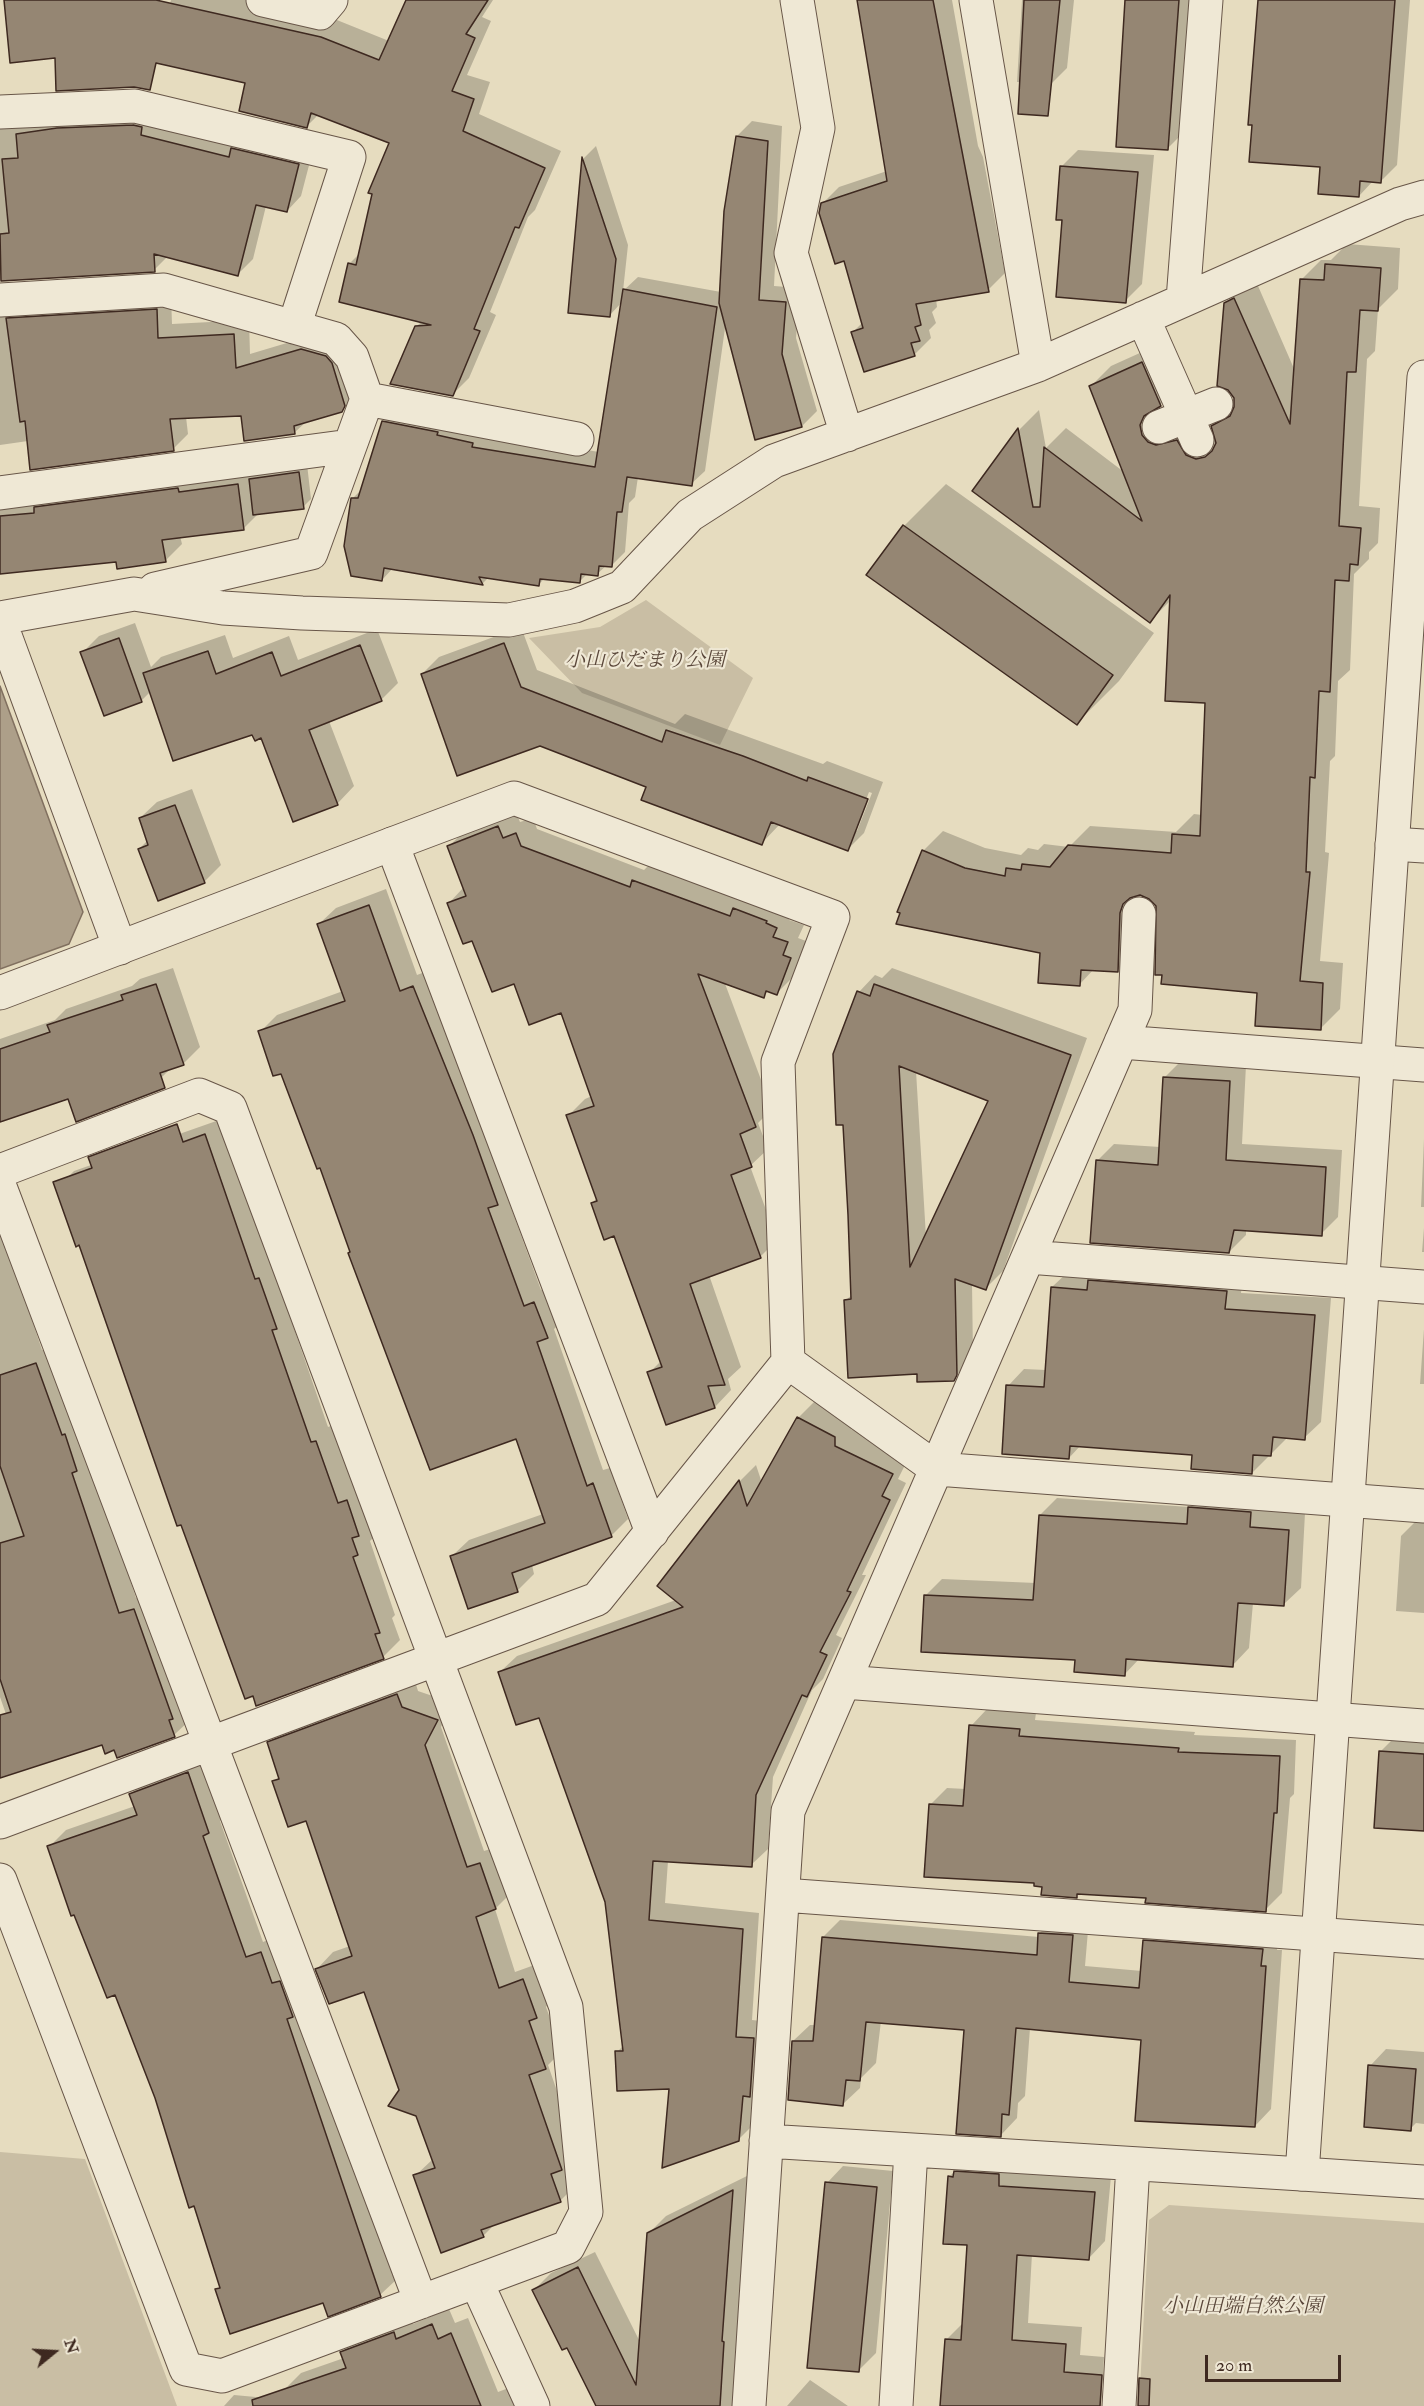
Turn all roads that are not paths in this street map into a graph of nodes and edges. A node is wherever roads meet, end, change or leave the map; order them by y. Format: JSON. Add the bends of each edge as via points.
{"nodes":[{"id":1,"x":263,"y":0,"type":"edge"},
{"id":2,"x":331,"y":0,"type":"edge"},
{"id":3,"x":796,"y":0,"type":"edge"},
{"id":4,"x":976,"y":0,"type":"edge"},
{"id":5,"x":1206,"y":0,"type":"edge"},
{"id":6,"x":0,"y":112,"type":"edge"},
{"id":7,"x":1424,"y":197,"type":"edge"},
{"id":8,"x":0,"y":300,"type":"edge"},
{"id":9,"x":1183,"y":300,"type":"junction"},
{"id":10,"x":1143,"y":318,"type":"junction"},
{"id":11,"x":294,"y":327,"type":"junction"},
{"id":12,"x":1038,"y":365,"type":"junction"},
{"id":13,"x":1423,"y":397,"type":"edge"},
{"id":14,"x":367,"y":399,"type":"junction"},
{"id":15,"x":1190,"y":422,"type":"dead end"},
{"id":16,"x":847,"y":435,"type":"junction"},
{"id":17,"x":577,"y":439,"type":"dead end"},
{"id":18,"x":350,"y":446,"type":"junction"},
{"id":19,"x":0,"y":493,"type":"edge"},
{"id":20,"x":134,"y":594,"type":"junction"},
{"id":21,"x":0,"y":620,"type":"edge"},
{"id":22,"x":1415,"y":628,"type":"edge"},
{"id":23,"x":393,"y":844,"type":"junction"},
{"id":24,"x":1408,"y":845,"type":"edge"},
{"id":25,"x":1139,"y":914,"type":"dead end"},
{"id":26,"x":120,"y":948,"type":"junction"},
{"id":27,"x":0,"y":993,"type":"edge"},
{"id":28,"x":1121,"y":1042,"type":"junction"},
{"id":29,"x":1377,"y":1062,"type":"junction"},
{"id":30,"x":1424,"y":1065,"type":"edge"},
{"id":31,"x":0,"y":1171,"type":"edge"},
{"id":32,"x":0,"y":1187,"type":"edge"},
{"id":33,"x":1028,"y":1257,"type":"junction"},
{"id":34,"x":1363,"y":1282,"type":"junction"},
{"id":35,"x":1424,"y":1287,"type":"edge"},
{"id":36,"x":788,"y":1362,"type":"junction"},
{"id":37,"x":937,"y":1469,"type":"junction"},
{"id":38,"x":1347,"y":1501,"type":"junction"},
{"id":39,"x":1424,"y":1506,"type":"edge"},
{"id":40,"x":652,"y":1532,"type":"junction"},
{"id":41,"x":436,"y":1660,"type":"junction"},
{"id":42,"x":844,"y":1682,"type":"junction"},
{"id":43,"x":1333,"y":1719,"type":"junction"},
{"id":44,"x":1424,"y":1725,"type":"edge"},
{"id":45,"x":210,"y":1743,"type":"junction"},
{"id":46,"x":0,"y":1822,"type":"edge"},
{"id":47,"x":0,"y":1880,"type":"edge"},
{"id":48,"x":783,"y":1895,"type":"junction"},
{"id":49,"x":1318,"y":1934,"type":"junction"},
{"id":50,"x":1424,"y":1942,"type":"edge"},
{"id":51,"x":766,"y":2141,"type":"junction"},
{"id":52,"x":911,"y":2150,"type":"junction"},
{"id":53,"x":1133,"y":2164,"type":"junction"},
{"id":54,"x":1302,"y":2174,"type":"junction"},
{"id":55,"x":1424,"y":2182,"type":"edge"},
{"id":56,"x":476,"y":2281,"type":"junction"},
{"id":57,"x":421,"y":2302,"type":"junction"},
{"id":58,"x":533,"y":2406,"type":"edge"},
{"id":59,"x":749,"y":2406,"type":"edge"},
{"id":60,"x":896,"y":2406,"type":"edge"},
{"id":61,"x":1119,"y":2406,"type":"edge"}],
"edges":[{"from":1,"to":2,"type":"street","via":[[320,13]]},
{"from":3,"to":16,"type":"street","via":[[818,128],[791,253]]},
{"from":4,"to":12,"type":"street"},
{"from":5,"to":9,"type":"street"},
{"from":6,"to":11,"type":"street","via":[[135,106],[349,157]]},
{"from":7,"to":9,"type":"street"},
{"from":8,"to":11,"type":"street","via":[[164,290]]},
{"from":9,"to":10,"type":"street"},
{"from":10,"to":12,"type":"street"},
{"from":10,"to":15,"type":"street"},
{"from":11,"to":14,"type":"street","via":[[336,339],[352,357]]},
{"from":12,"to":16,"type":"street"},
{"from":13,"to":22,"type":"street"},
{"from":14,"to":17,"type":"street"},
{"from":14,"to":18,"type":"street"},
{"from":16,"to":20,"type":"street","via":[[774,461],[690,514],[622,587],[575,606],[509,620],[223,608]]},
{"from":18,"to":19,"type":"street"},
{"from":18,"to":20,"type":"street","via":[[311,553]]},
{"from":20,"to":21,"type":"street"},
{"from":21,"to":26,"type":"street"},
{"from":22,"to":24,"type":"street"},
{"from":23,"to":26,"type":"street"},
{"from":23,"to":36,"type":"street","via":[[514,798],[833,917],[778,1062]]},
{"from":23,"to":40,"type":"street"},
{"from":24,"to":29,"type":"street"},
{"from":25,"to":28,"type":"street","via":[[1135,1010]]},
{"from":26,"to":27,"type":"street"},
{"from":28,"to":29,"type":"street"},
{"from":28,"to":33,"type":"street"},
{"from":29,"to":30,"type":"street"},
{"from":29,"to":34,"type":"street"},
{"from":31,"to":41,"type":"street","via":[[199,1095],[230,1108]]},
{"from":32,"to":45,"type":"street"},
{"from":33,"to":34,"type":"street"},
{"from":33,"to":37,"type":"street"},
{"from":34,"to":35,"type":"street"},
{"from":34,"to":38,"type":"street"},
{"from":36,"to":37,"type":"street"},
{"from":36,"to":40,"type":"street"},
{"from":37,"to":38,"type":"street"},
{"from":37,"to":42,"type":"street"},
{"from":38,"to":39,"type":"street"},
{"from":38,"to":43,"type":"street"},
{"from":40,"to":41,"type":"street","via":[[597,1599]]},
{"from":41,"to":45,"type":"street"},
{"from":41,"to":56,"type":"street","via":[[566,2007],[586,2212],[568,2247]]},
{"from":42,"to":43,"type":"street"},
{"from":42,"to":48,"type":"street","via":[[788,1811]]},
{"from":43,"to":44,"type":"street"},
{"from":43,"to":49,"type":"street"},
{"from":45,"to":46,"type":"street"},
{"from":45,"to":57,"type":"street"},
{"from":47,"to":57,"type":"street","via":[[186,2369],[222,2376]]},
{"from":48,"to":49,"type":"street"},
{"from":48,"to":51,"type":"street"},
{"from":49,"to":50,"type":"street"},
{"from":49,"to":54,"type":"street"},
{"from":51,"to":52,"type":"street"},
{"from":51,"to":59,"type":"street"},
{"from":52,"to":53,"type":"street"},
{"from":52,"to":60,"type":"street"},
{"from":53,"to":54,"type":"street"},
{"from":53,"to":61,"type":"street"},
{"from":54,"to":55,"type":"street"},
{"from":56,"to":57,"type":"street"},
{"from":56,"to":58,"type":"street"}]}
